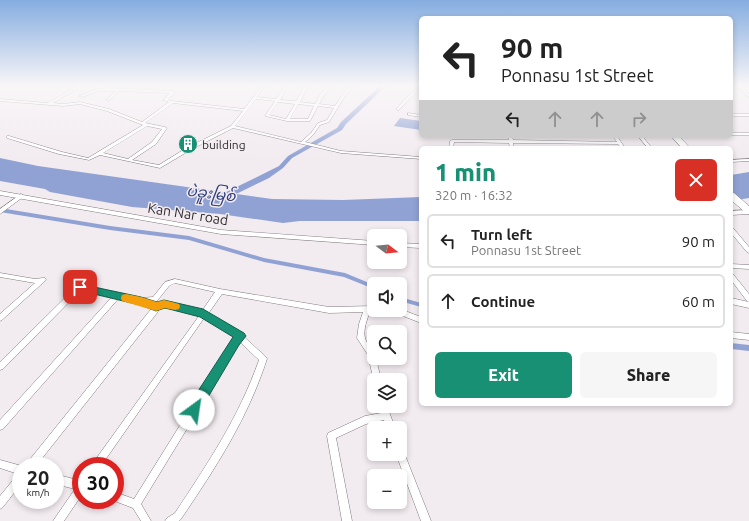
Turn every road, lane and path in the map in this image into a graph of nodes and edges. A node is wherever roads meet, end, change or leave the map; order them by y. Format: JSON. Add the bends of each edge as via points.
{"nodes":[{"id":1,"x":109,"y":110,"type":"edge"},
{"id":2,"x":162,"y":110,"type":"edge"},
{"id":3,"x":245,"y":110,"type":"edge"},
{"id":4,"x":271,"y":110,"type":"edge"},
{"id":5,"x":293,"y":110,"type":"edge"},
{"id":6,"x":314,"y":110,"type":"edge"},
{"id":7,"x":334,"y":110,"type":"edge"},
{"id":8,"x":409,"y":114,"type":"dead end"},
{"id":9,"x":733,"y":115,"type":"edge"},
{"id":10,"x":419,"y":116,"type":"edge"},
{"id":11,"x":749,"y":116,"type":"edge"},
{"id":12,"x":287,"y":120,"type":"junction"},
{"id":13,"x":145,"y":124,"type":"junction"},
{"id":14,"x":232,"y":127,"type":"junction"},
{"id":15,"x":733,"y":134,"type":"edge"},
{"id":16,"x":749,"y":134,"type":"edge"},
{"id":17,"x":9,"y":137,"type":"dead end"},
{"id":18,"x":452,"y":138,"type":"edge"},
{"id":19,"x":464,"y":138,"type":"edge"},
{"id":20,"x":510,"y":138,"type":"edge"},
{"id":21,"x":581,"y":138,"type":"edge"},
{"id":22,"x":615,"y":138,"type":"edge"},
{"id":23,"x":642,"y":138,"type":"edge"},
{"id":24,"x":677,"y":138,"type":"edge"},
{"id":25,"x":682,"y":138,"type":"edge"},
{"id":26,"x":304,"y":143,"type":"junction"},
{"id":27,"x":511,"y":143,"type":"junction"},
{"id":28,"x":618,"y":143,"type":"junction"},
{"id":29,"x":584,"y":144,"type":"junction"},
{"id":30,"x":512,"y":146,"type":"edge"},
{"id":31,"x":621,"y":146,"type":"edge"},
{"id":32,"x":648,"y":146,"type":"edge"},
{"id":33,"x":684,"y":146,"type":"edge"},
{"id":34,"x":688,"y":146,"type":"edge"},
{"id":35,"x":99,"y":154,"type":"junction"},
{"id":36,"x":419,"y":158,"type":"edge"},
{"id":37,"x":129,"y":160,"type":"junction"},
{"id":38,"x":749,"y":160,"type":"edge"},
{"id":39,"x":733,"y":161,"type":"edge"},
{"id":40,"x":733,"y":190,"type":"edge"},
{"id":41,"x":0,"y":193,"type":"edge"},
{"id":42,"x":21,"y":196,"type":"junction"},
{"id":43,"x":733,"y":197,"type":"edge"},
{"id":44,"x":748,"y":209,"type":"edge"},
{"id":45,"x":0,"y":212,"type":"edge"},
{"id":46,"x":733,"y":213,"type":"edge"},
{"id":47,"x":733,"y":231,"type":"edge"},
{"id":48,"x":367,"y":242,"type":"edge"},
{"id":49,"x":407,"y":245,"type":"edge"},
{"id":50,"x":419,"y":246,"type":"edge"},
{"id":51,"x":749,"y":251,"type":"edge"},
{"id":52,"x":733,"y":266,"type":"edge"},
{"id":53,"x":749,"y":267,"type":"edge"},
{"id":54,"x":1,"y":276,"type":"edge"},
{"id":55,"x":733,"y":279,"type":"edge"},
{"id":56,"x":220,"y":291,"type":"junction"},
{"id":57,"x":117,"y":296,"type":"junction"},
{"id":58,"x":749,"y":299,"type":"edge"},
{"id":59,"x":141,"y":301,"type":"junction"},
{"id":60,"x":733,"y":301,"type":"edge"},
{"id":61,"x":749,"y":305,"type":"edge"},
{"id":62,"x":156,"y":306,"type":"junction"},
{"id":63,"x":367,"y":310,"type":"edge"},
{"id":64,"x":203,"y":313,"type":"junction"},
{"id":65,"x":407,"y":315,"type":"edge"},
{"id":66,"x":367,"y":316,"type":"edge"},
{"id":67,"x":0,"y":318,"type":"edge"},
{"id":68,"x":419,"y":319,"type":"edge"},
{"id":69,"x":733,"y":335,"type":"edge"},
{"id":70,"x":240,"y":336,"type":"junction"},
{"id":71,"x":749,"y":337,"type":"edge"},
{"id":72,"x":0,"y":367,"type":"edge"},
{"id":73,"x":375,"y":373,"type":"edge"},
{"id":74,"x":385,"y":413,"type":"edge"},
{"id":75,"x":386,"y":416,"type":"junction"},
{"id":76,"x":388,"y":421,"type":"edge"},
{"id":77,"x":0,"y":426,"type":"edge"},
{"id":78,"x":37,"y":457,"type":"edge"},
{"id":79,"x":102,"y":457,"type":"edge"},
{"id":80,"x":403,"y":461,"type":"edge"},
{"id":81,"x":0,"y":464,"type":"edge"},
{"id":82,"x":12,"y":467,"type":"edge"},
{"id":83,"x":12,"y":489,"type":"edge"},
{"id":84,"x":72,"y":500,"type":"edge"},
{"id":85,"x":124,"y":500,"type":"edge"},
{"id":86,"x":0,"y":504,"type":"edge"},
{"id":87,"x":136,"y":504,"type":"junction"},
{"id":88,"x":58,"y":521,"type":"edge"},
{"id":89,"x":146,"y":521,"type":"edge"},
{"id":90,"x":170,"y":521,"type":"edge"},
{"id":91,"x":347,"y":521,"type":"edge"},
{"id":92,"x":426,"y":521,"type":"edge"}],
"edges":[{"from":1,"to":13,"type":"street"},
{"from":2,"to":13,"type":"street"},
{"from":3,"to":14,"type":"street"},
{"from":4,"to":12,"type":"street","via":[[267,116]]},
{"from":5,"to":12,"type":"street"},
{"from":6,"to":12,"type":"street","via":[[309,120]]},
{"from":7,"to":26,"type":"street","via":[[328,121],[319,124]]},
{"from":8,"to":10,"type":"street"},
{"from":9,"to":11,"type":"street"},
{"from":13,"to":35,"type":"street"},
{"from":13,"to":37,"type":"street","via":[[165,128],[154,143]]},
{"from":14,"to":26,"type":"street"},
{"from":14,"to":37,"type":"street","via":[[190,148],[160,167]]},
{"from":15,"to":16,"type":"street"},
{"from":17,"to":35,"type":"street","via":[[89,159]]},
{"from":18,"to":19,"type":"street"},
{"from":19,"to":27,"type":"street"},
{"from":20,"to":27,"type":"street"},
{"from":21,"to":29,"type":"street"},
{"from":22,"to":28,"type":"street"},
{"from":23,"to":32,"type":"street"},
{"from":24,"to":33,"type":"highway"},
{"from":25,"to":34,"type":"highway"},
{"from":26,"to":36,"type":"street","via":[[353,154]]},
{"from":27,"to":29,"type":"street"},
{"from":27,"to":30,"type":"street"},
{"from":28,"to":29,"type":"street"},
{"from":28,"to":31,"type":"street"},
{"from":35,"to":37,"type":"street"},
{"from":38,"to":39,"type":"street"},
{"from":40,"to":44,"type":"highway"},
{"from":41,"to":42,"type":"street","name":"Kan Nar road"},
{"from":42,"to":45,"type":"street"},
{"from":42,"to":48,"type":"street","name":"Kan Nar road","via":[[221,232]]},
{"from":43,"to":44,"type":"highway"},
{"from":44,"to":46,"type":"street"},
{"from":47,"to":51,"type":"street"},
{"from":49,"to":50,"type":"street"},
{"from":52,"to":53,"type":"street"},
{"from":54,"to":67,"type":"street","via":[[43,280]]},
{"from":55,"to":58,"type":"street"},
{"from":56,"to":59,"type":"street","via":[[175,281],[167,284],[155,299]]},
{"from":56,"to":63,"type":"street","via":[[329,310]]},
{"from":56,"to":64,"type":"street"},
{"from":57,"to":59,"type":"street"},
{"from":57,"to":72,"type":"street","via":[[80,287]]},
{"from":57,"to":77,"type":"street"},
{"from":59,"to":62,"type":"street"},
{"from":60,"to":61,"type":"street"},
{"from":62,"to":64,"type":"street","via":[[164,304]]},
{"from":62,"to":78,"type":"street","via":[[155,311]]},
{"from":64,"to":70,"type":"street"},
{"from":64,"to":79,"type":"street"},
{"from":65,"to":68,"type":"street"},
{"from":66,"to":73,"type":"street","via":[[362,324],[361,338],[371,354]]},
{"from":69,"to":71,"type":"street"},
{"from":70,"to":87,"type":"street"},
{"from":70,"to":90,"type":"street","via":[[263,359],[255,385],[211,468],[178,516]]},
{"from":74,"to":75,"type":"street"},
{"from":75,"to":76,"type":"street"},
{"from":75,"to":91,"type":"street","via":[[364,420],[331,436]]},
{"from":80,"to":92,"type":"street"},
{"from":81,"to":82,"type":"street"},
{"from":83,"to":86,"type":"street"},
{"from":84,"to":88,"type":"street"},
{"from":85,"to":87,"type":"street"},
{"from":87,"to":89,"type":"street"}]}
